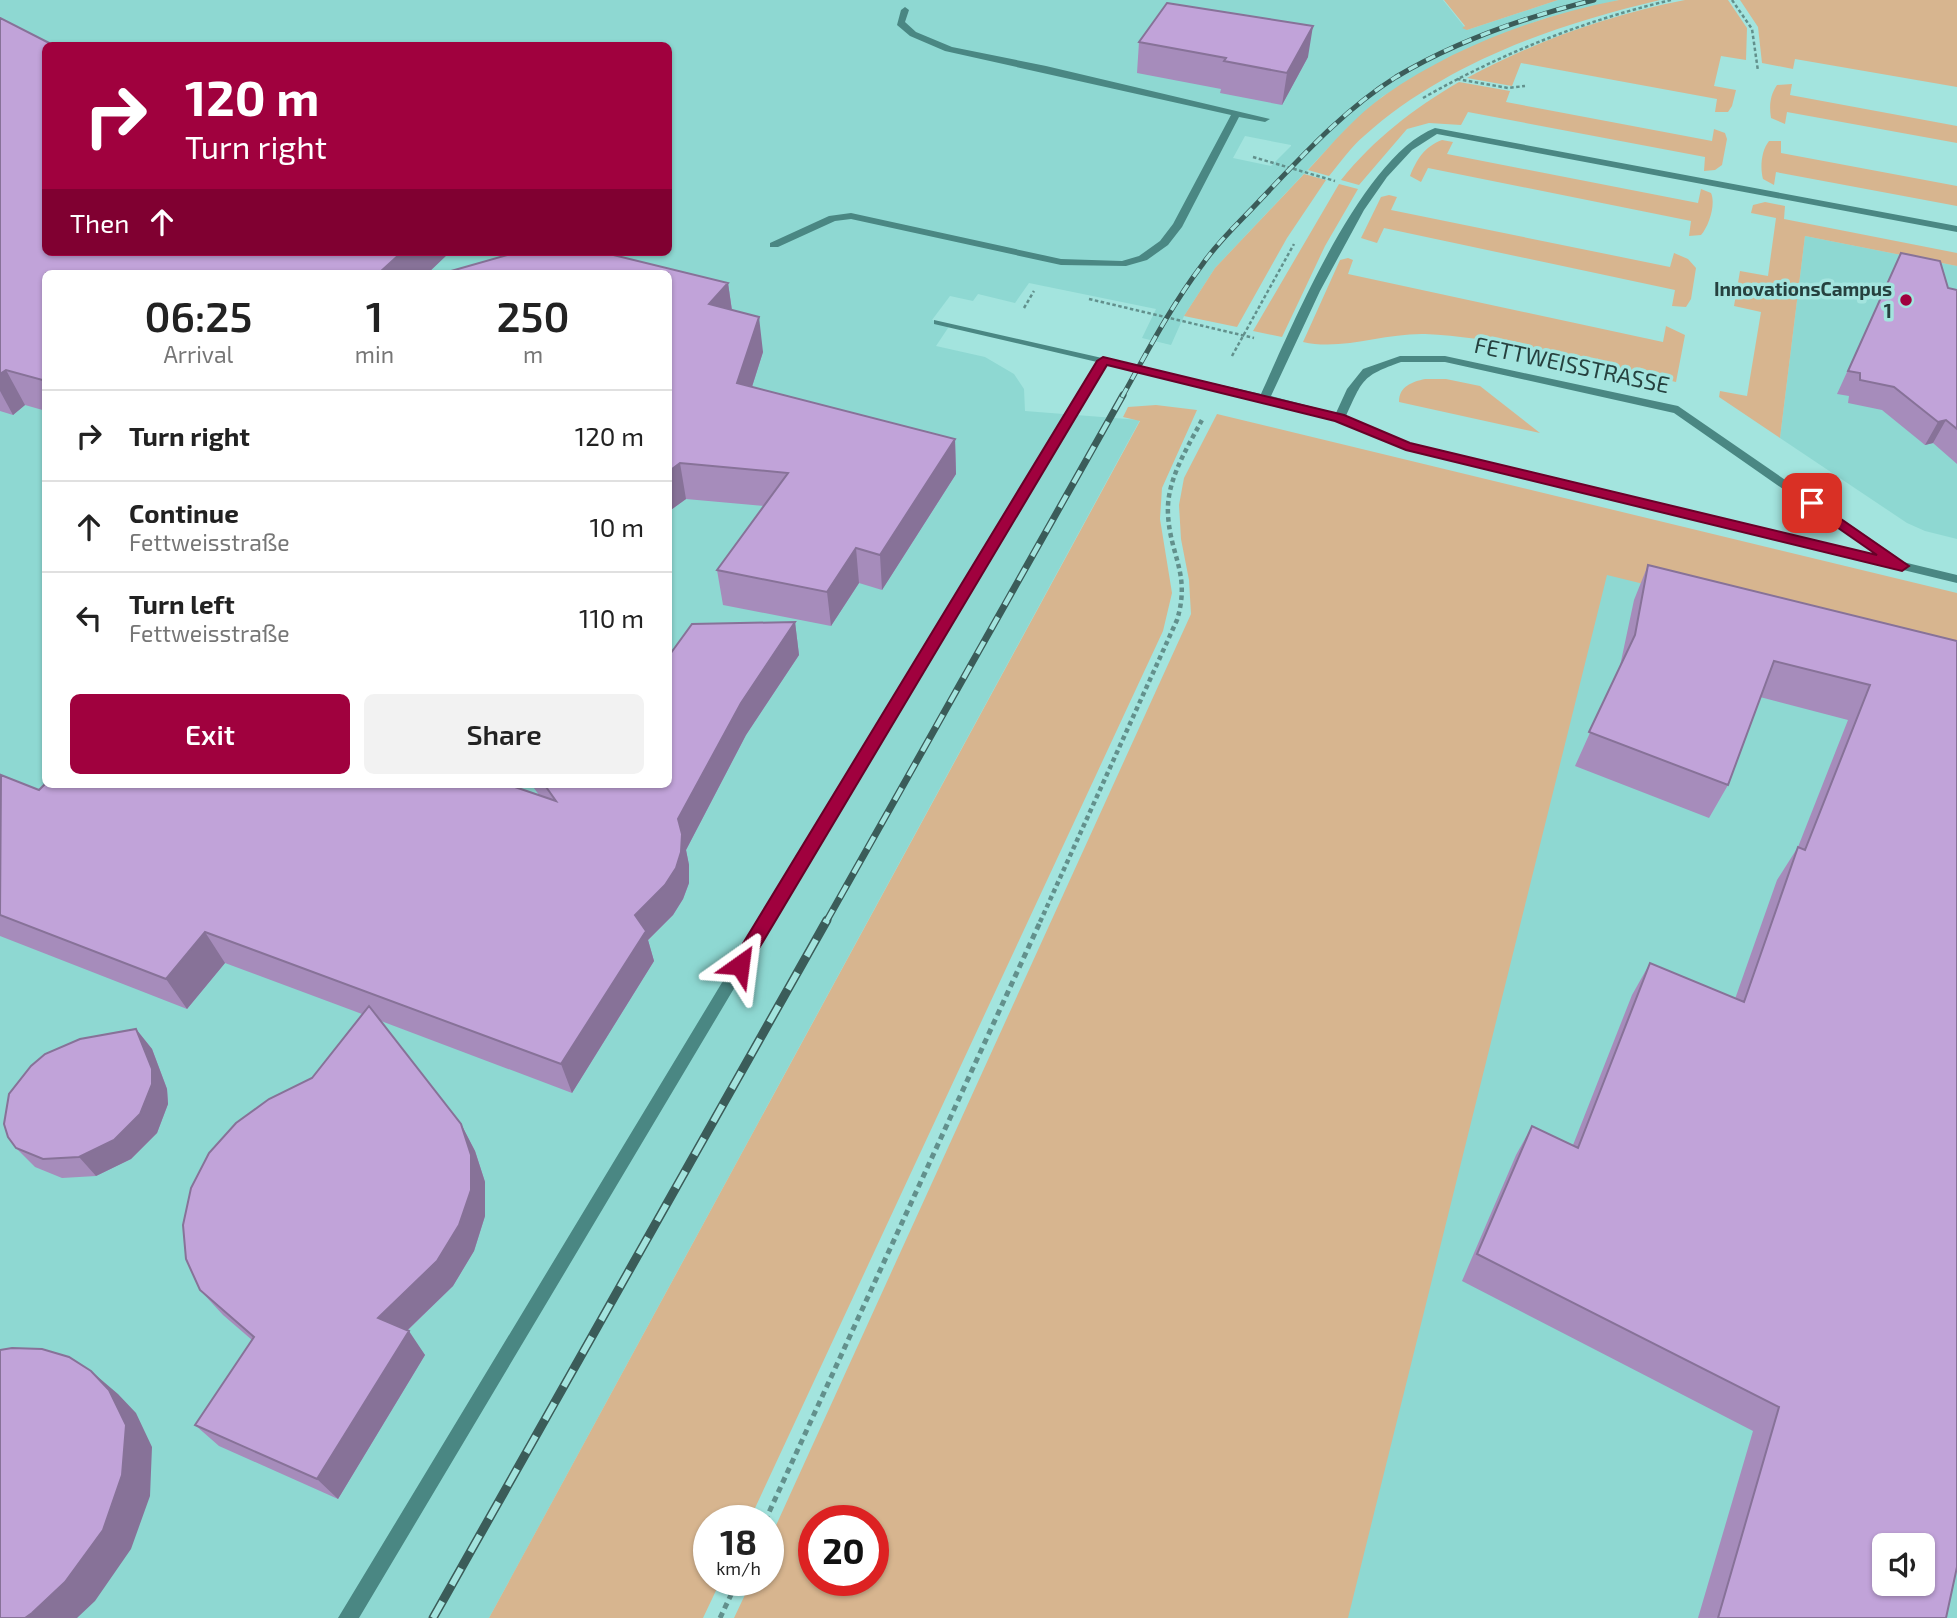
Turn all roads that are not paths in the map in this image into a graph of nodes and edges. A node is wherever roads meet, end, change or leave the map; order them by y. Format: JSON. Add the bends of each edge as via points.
{"nodes":[{"id":1,"x":905,"y":10,"type":"dead end"},
{"id":2,"x":1236,"y":114,"type":"junction"},
{"id":3,"x":1265,"y":120,"type":"dead end"},
{"id":4,"x":1957,"y":229,"type":"edge"},
{"id":5,"x":774,"y":245,"type":"dead end"},
{"id":6,"x":939,"y":322,"type":"dead end"},
{"id":7,"x":1103,"y":361,"type":"junction"},
{"id":8,"x":1265,"y":398,"type":"junction"},
{"id":9,"x":1340,"y":418,"type":"junction"},
{"id":10,"x":1902,"y":566,"type":"junction"},
{"id":11,"x":1957,"y":579,"type":"edge"},
{"id":12,"x":348,"y":1618,"type":"edge"}],
"edges":[{"from":1,"to":2,"type":"lane","via":[[900,23],[912,36],[944,47]]},
{"from":2,"to":3,"type":"lane"},
{"from":2,"to":5,"type":"lane","via":[[1178,225],[1154,251],[1122,264],[1061,262],[851,216],[833,218]]},
{"from":4,"to":8,"type":"lane","via":[[1435,131],[1419,138],[1370,190]]},
{"from":6,"to":7,"type":"lane","name":"FETTWEISSTRASSE"},
{"from":7,"to":8,"type":"lane","name":"FETTWEISSTRASSE"},
{"from":7,"to":12,"type":"lane"},
{"from":8,"to":9,"type":"lane","name":"FETTWEISSTRASSE"},
{"from":9,"to":10,"type":"lane","name":"FETTWEISSTRASSE","via":[[1406,446]]},
{"from":9,"to":10,"type":"lane","name":"FETTWEISSTRASSE","via":[[1367,371],[1400,359],[1445,359],[1678,410]]},
{"from":10,"to":11,"type":"lane","name":"FETTWEISSTRASSE"}]}
